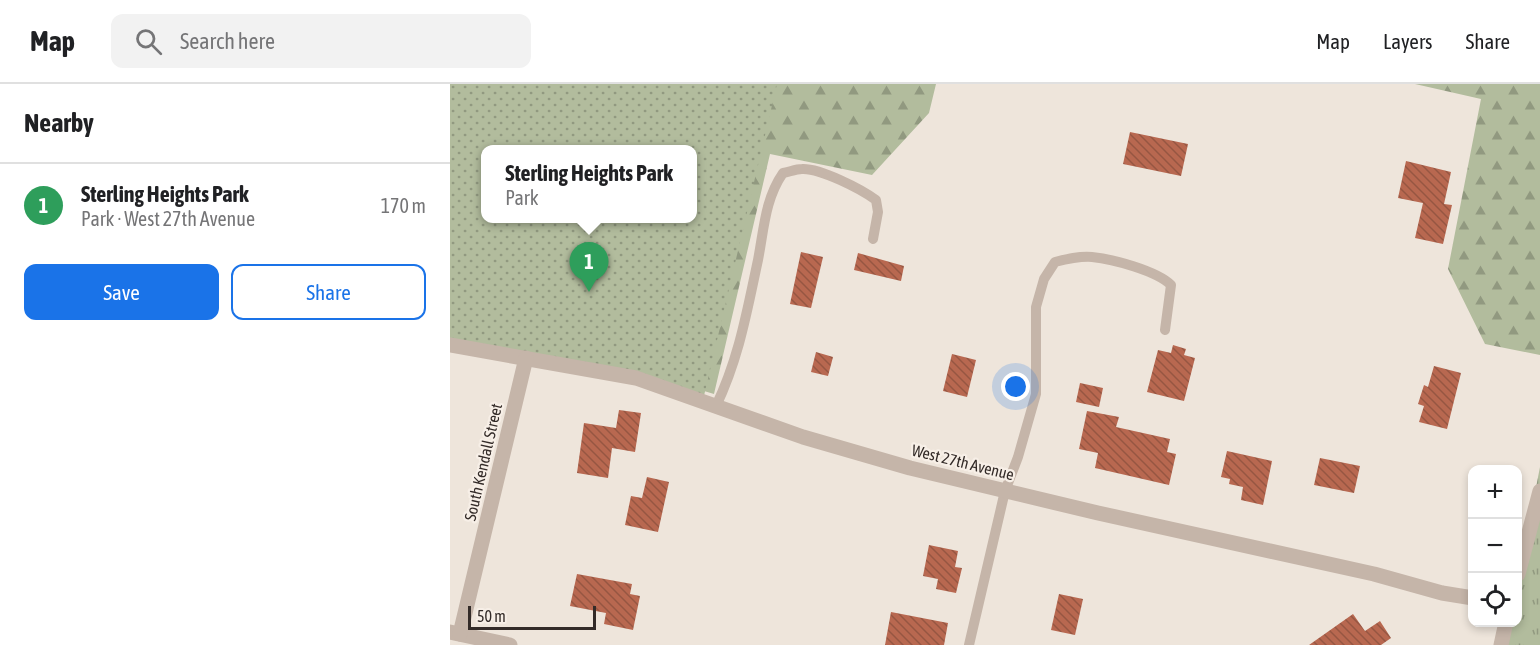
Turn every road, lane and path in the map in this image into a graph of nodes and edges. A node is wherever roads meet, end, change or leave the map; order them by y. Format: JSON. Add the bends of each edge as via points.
{"nodes":[{"id":1,"x":873,"y":239,"type":"dead end"},
{"id":2,"x":1165,"y":330,"type":"dead end"},
{"id":3,"x":450,"y":345,"type":"edge"},
{"id":4,"x":526,"y":358,"type":"junction"},
{"id":5,"x":717,"y":406,"type":"junction"},
{"id":6,"x":1005,"y":491,"type":"junction"},
{"id":7,"x":1540,"y":491,"type":"edge"},
{"id":8,"x":1518,"y":573,"type":"edge"},
{"id":9,"x":1468,"y":597,"type":"edge"},
{"id":10,"x":1505,"y":627,"type":"edge"},
{"id":11,"x":456,"y":637,"type":"edge"},
{"id":12,"x":510,"y":645,"type":"edge"},
{"id":13,"x":969,"y":645,"type":"edge"},
{"id":14,"x":1502,"y":645,"type":"edge"}],
"edges":[{"from":1,"to":5,"type":"lane","via":[[876,200],[863,190],[804,169],[783,173],[765,218],[735,363]]},
{"from":2,"to":6,"type":"lane","via":[[1171,285],[1164,278],[1093,257],[1055,262],[1044,279],[1036,307],[1036,394]]},
{"from":3,"to":4,"type":"street","name":"West 27th Avenue"},
{"from":4,"to":5,"type":"street","name":"West 27th Avenue","via":[[636,378]]},
{"from":4,"to":11,"type":"street","name":"South Kendall Street"},
{"from":5,"to":6,"type":"street","name":"West 27th Avenue","via":[[910,468]]},
{"from":6,"to":9,"type":"street","name":"West 27th Avenue"},
{"from":6,"to":13,"type":"lane"},
{"from":7,"to":8,"type":"street"},
{"from":10,"to":14,"type":"street"},
{"from":11,"to":12,"type":"street"}]}
